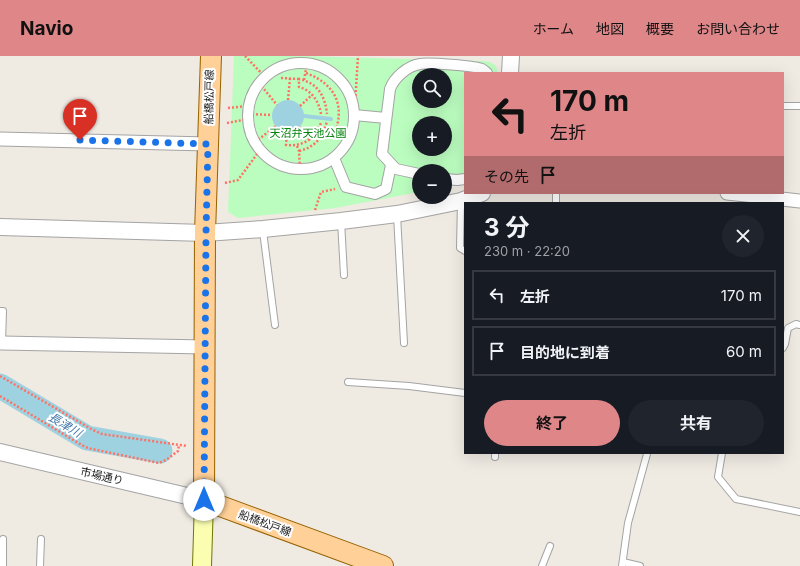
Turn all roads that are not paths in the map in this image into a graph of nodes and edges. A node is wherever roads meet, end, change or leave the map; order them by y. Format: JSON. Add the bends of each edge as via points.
{"nodes":[{"id":1,"x":210,"y":56,"type":"edge"},
{"id":2,"x":511,"y":56,"type":"edge"},
{"id":3,"x":486,"y":72,"type":"edge"},
{"id":4,"x":510,"y":72,"type":"edge"},
{"id":5,"x":784,"y":106,"type":"edge"},
{"id":6,"x":800,"y":106,"type":"edge"},
{"id":7,"x":354,"y":115,"type":"junction"},
{"id":8,"x":386,"y":118,"type":"junction"},
{"id":9,"x":0,"y":139,"type":"edge"},
{"id":10,"x":208,"y":144,"type":"junction"},
{"id":11,"x":334,"y":158,"type":"junction"},
{"id":12,"x":391,"y":165,"type":"junction"},
{"id":13,"x":412,"y":173,"type":"edge"},
{"id":14,"x":464,"y":179,"type":"edge"},
{"id":15,"x":452,"y":180,"type":"edge"},
{"id":16,"x":479,"y":194,"type":"edge"},
{"id":17,"x":736,"y":194,"type":"edge"},
{"id":18,"x":461,"y":201,"type":"junction"},
{"id":19,"x":800,"y":201,"type":"edge"},
{"id":20,"x":397,"y":214,"type":"junction"},
{"id":21,"x":341,"y":222,"type":"junction"},
{"id":22,"x":0,"y":227,"type":"edge"},
{"id":23,"x":263,"y":229,"type":"junction"},
{"id":24,"x":206,"y":233,"type":"junction"},
{"id":25,"x":464,"y":250,"type":"edge"},
{"id":26,"x":344,"y":275,"type":"dead end"},
{"id":27,"x":0,"y":311,"type":"edge"},
{"id":28,"x":275,"y":325,"type":"dead end"},
{"id":29,"x":800,"y":325,"type":"edge"},
{"id":30,"x":2,"y":343,"type":"joint"},
{"id":31,"x":404,"y":343,"type":"dead end"},
{"id":32,"x":784,"y":346,"type":"edge"},
{"id":33,"x":205,"y":347,"type":"junction"},
{"id":34,"x":348,"y":382,"type":"dead end"},
{"id":35,"x":464,"y":393,"type":"edge"},
{"id":36,"x":0,"y":452,"type":"edge"},
{"id":37,"x":647,"y":454,"type":"dead end"},
{"id":38,"x":722,"y":454,"type":"edge"},
{"id":39,"x":204,"y":500,"type":"junction"},
{"id":40,"x":800,"y":512,"type":"edge"},
{"id":41,"x":3,"y":539,"type":"dead end"},
{"id":42,"x":41,"y":539,"type":"dead end"},
{"id":43,"x":550,"y":546,"type":"dead end"},
{"id":44,"x":622,"y":564,"type":"edge"},
{"id":45,"x":3,"y":566,"type":"edge"},
{"id":46,"x":40,"y":566,"type":"edge"},
{"id":47,"x":202,"y":566,"type":"edge"},
{"id":48,"x":383,"y":566,"type":"edge"},
{"id":49,"x":542,"y":566,"type":"edge"},
{"id":50,"x":640,"y":566,"type":"edge"}],
"edges":[{"from":1,"to":10,"type":"main road","name":"船橋松戸線"},
{"from":2,"to":4,"type":"street"},
{"from":3,"to":8,"type":"street","via":[[474,67],[420,64],[407,69],[392,81]]},
{"from":5,"to":6,"type":"lane"},
{"from":7,"to":8,"type":"street"},
{"from":7,"to":11,"type":"street","via":[[349,139]]},
{"from":7,"to":11,"type":"street","via":[[350,95],[338,78],[320,67],[306,68],[296,64],[274,70],[262,80],[252,94],[248,113],[249,127],[257,146],[268,158],[289,168],[300,169],[322,165]]},
{"from":8,"to":12,"type":"street","via":[[382,154]]},
{"from":9,"to":10,"type":"street"},
{"from":10,"to":24,"type":"main road","name":"船橋松戸線"},
{"from":11,"to":12,"type":"street","via":[[346,187],[375,194],[386,189]]},
{"from":12,"to":13,"type":"street","via":[[396,169]]},
{"from":14,"to":15,"type":"street"},
{"from":16,"to":18,"type":"street"},
{"from":17,"to":19,"type":"street"},
{"from":18,"to":20,"type":"street"},
{"from":18,"to":25,"type":"lane","via":[[460,248]]},
{"from":20,"to":21,"type":"street"},
{"from":20,"to":31,"type":"lane"},
{"from":21,"to":23,"type":"street"},
{"from":21,"to":26,"type":"lane"},
{"from":22,"to":24,"type":"street"},
{"from":23,"to":24,"type":"street"},
{"from":23,"to":28,"type":"lane"},
{"from":24,"to":33,"type":"main road","name":"船橋松戸線"},
{"from":27,"to":30,"type":"lane","via":[[3,311]]},
{"from":29,"to":32,"type":"lane","via":[[788,328]]},
{"from":30,"to":33,"type":"street"},
{"from":33,"to":39,"type":"main road","name":"船橋松戸線"},
{"from":34,"to":35,"type":"lane"},
{"from":36,"to":39,"type":"street","name":"市場通り"},
{"from":37,"to":44,"type":"lane","via":[[628,523]]},
{"from":38,"to":40,"type":"lane","via":[[718,477],[736,498]]},
{"from":39,"to":47,"type":"main road"},
{"from":39,"to":48,"type":"main road","name":"船橋松戸線"},
{"from":41,"to":45,"type":"lane"},
{"from":42,"to":46,"type":"lane"},
{"from":43,"to":49,"type":"lane"},
{"from":44,"to":50,"type":"lane"}]}
